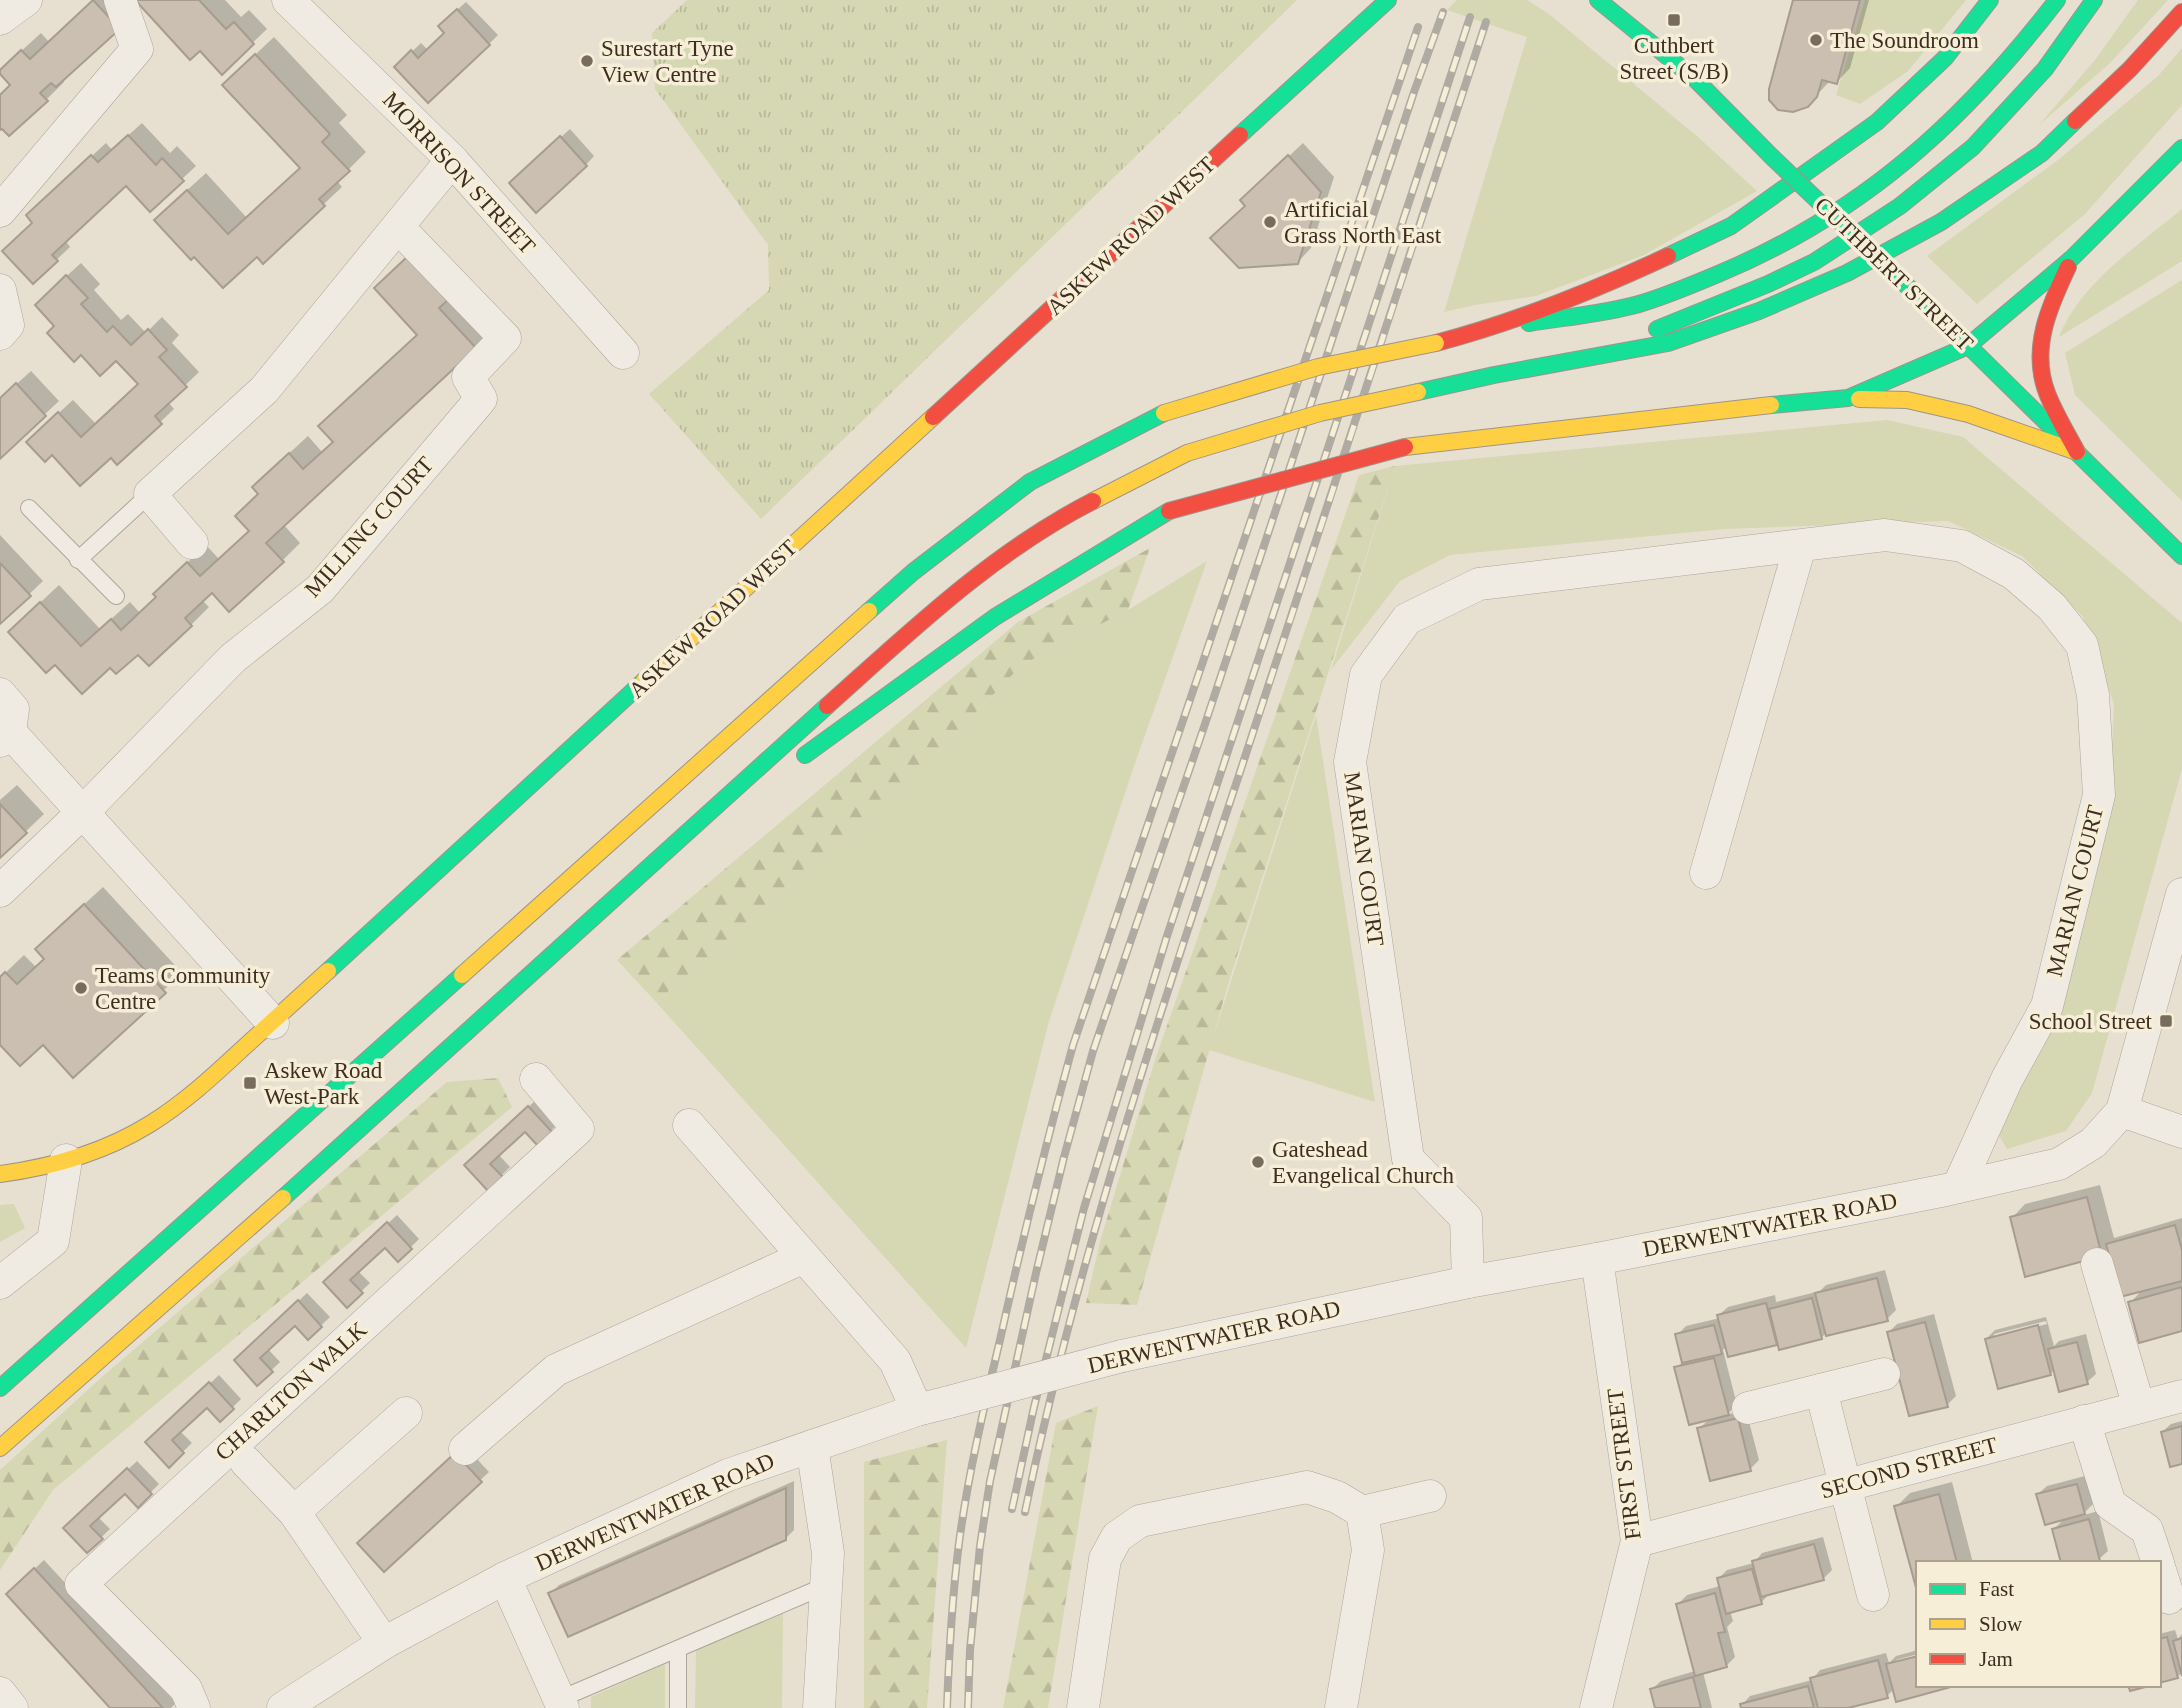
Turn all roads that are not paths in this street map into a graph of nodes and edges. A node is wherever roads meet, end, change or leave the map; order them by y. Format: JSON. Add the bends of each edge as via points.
{"nodes":[{"id":1,"x":120,"y":0,"type":"edge"},
{"id":2,"x":288,"y":0,"type":"edge"},
{"id":3,"x":1388,"y":0,"type":"edge"},
{"id":4,"x":1598,"y":0,"type":"edge"},
{"id":5,"x":1990,"y":0,"type":"edge"},
{"id":6,"x":2057,"y":0,"type":"edge"},
{"id":7,"x":2094,"y":0,"type":"edge"},
{"id":8,"x":2182,"y":12,"type":"edge"},
{"id":9,"x":2182,"y":148,"type":"edge"},
{"id":10,"x":452,"y":160,"type":"junction"},
{"id":11,"x":0,"y":211,"type":"edge"},
{"id":12,"x":398,"y":227,"type":"junction"},
{"id":13,"x":2071,"y":259,"type":"junction"},
{"id":14,"x":0,"y":290,"type":"edge"},
{"id":15,"x":1482,"y":331,"type":"junction"},
{"id":16,"x":0,"y":334,"type":"edge"},
{"id":17,"x":1968,"y":346,"type":"junction"},
{"id":18,"x":623,"y":353,"type":"dead end"},
{"id":19,"x":1494,"y":375,"type":"junction"},
{"id":20,"x":1848,"y":398,"type":"junction"},
{"id":21,"x":2077,"y":452,"type":"junction"},
{"id":22,"x":150,"y":494,"type":"junction"},
{"id":23,"x":29,"y":508,"type":"dead end"},
{"id":24,"x":192,"y":543,"type":"dead end"},
{"id":25,"x":1800,"y":546,"type":"junction"},
{"id":26,"x":2182,"y":556,"type":"edge"},
{"id":27,"x":78,"y":560,"type":"junction"},
{"id":28,"x":116,"y":596,"type":"dead end"},
{"id":29,"x":0,"y":694,"type":"edge"},
{"id":30,"x":5,"y":736,"type":"edge"},
{"id":31,"x":795,"y":763,"type":"dead end"},
{"id":32,"x":761,"y":787,"type":"dead end"},
{"id":33,"x":83,"y":812,"type":"junction"},
{"id":34,"x":1706,"y":873,"type":"dead end"},
{"id":35,"x":639,"y":876,"type":"junction"},
{"id":36,"x":0,"y":891,"type":"edge"},
{"id":37,"x":2182,"y":894,"type":"edge"},
{"id":38,"x":273,"y":1024,"type":"junction"},
{"id":39,"x":536,"y":1079,"type":"dead end"},
{"id":40,"x":2122,"y":1111,"type":"junction"},
{"id":41,"x":689,"y":1125,"type":"dead end"},
{"id":42,"x":2182,"y":1132,"type":"edge"},
{"id":43,"x":66,"y":1160,"type":"junction"},
{"id":44,"x":0,"y":1174,"type":"edge"},
{"id":45,"x":1958,"y":1187,"type":"junction"},
{"id":46,"x":804,"y":1257,"type":"junction"},
{"id":47,"x":1597,"y":1259,"type":"junction"},
{"id":48,"x":2097,"y":1264,"type":"dead end"},
{"id":49,"x":1468,"y":1282,"type":"junction"},
{"id":50,"x":0,"y":1283,"type":"edge"},
{"id":51,"x":1884,"y":1374,"type":"dead end"},
{"id":52,"x":0,"y":1388,"type":"edge"},
{"id":53,"x":1821,"y":1390,"type":"junction"},
{"id":54,"x":2182,"y":1396,"type":"edge"},
{"id":55,"x":2138,"y":1407,"type":"junction"},
{"id":56,"x":1748,"y":1408,"type":"dead end"},
{"id":57,"x":917,"y":1410,"type":"junction"},
{"id":58,"x":406,"y":1413,"type":"dead end"},
{"id":59,"x":2084,"y":1421,"type":"junction"},
{"id":60,"x":812,"y":1446,"type":"junction"},
{"id":61,"x":0,"y":1448,"type":"edge"},
{"id":62,"x":466,"y":1450,"type":"dead end"},
{"id":63,"x":246,"y":1462,"type":"dead end"},
{"id":64,"x":1845,"y":1486,"type":"junction"},
{"id":65,"x":1430,"y":1496,"type":"dead end"},
{"id":66,"x":294,"y":1512,"type":"junction"},
{"id":67,"x":1362,"y":1512,"type":"junction"},
{"id":68,"x":1637,"y":1541,"type":"junction"},
{"id":69,"x":2158,"y":1561,"type":"edge"},
{"id":70,"x":2161,"y":1571,"type":"edge"},
{"id":71,"x":505,"y":1578,"type":"junction"},
{"id":72,"x":827,"y":1585,"type":"junction"},
{"id":73,"x":1873,"y":1595,"type":"dead end"},
{"id":74,"x":2170,"y":1598,"type":"edge"},
{"id":75,"x":384,"y":1643,"type":"junction"},
{"id":76,"x":678,"y":1648,"type":"junction"},
{"id":77,"x":0,"y":1693,"type":"edge"},
{"id":78,"x":561,"y":1705,"type":"edge"},
{"id":79,"x":12,"y":1708,"type":"edge"},
{"id":80,"x":194,"y":1708,"type":"edge"},
{"id":81,"x":283,"y":1708,"type":"edge"},
{"id":82,"x":678,"y":1708,"type":"edge"},
{"id":83,"x":819,"y":1708,"type":"edge"},
{"id":84,"x":1083,"y":1708,"type":"edge"},
{"id":85,"x":1341,"y":1708,"type":"edge"},
{"id":86,"x":1596,"y":1708,"type":"edge"}],
"edges":[{"from":1,"to":11,"type":"street","via":[[137,49]]},
{"from":2,"to":10,"type":"street","name":"MORRISON STREET"},
{"from":3,"to":38,"type":"main road","name":"ASKEW ROAD WEST"},
{"from":4,"to":17,"type":"main road","name":"CUTHBERT STREET","bridge":true,"via":[[1695,79]]},
{"from":5,"to":15,"type":"main road","via":[[1945,58],[1877,122],[1731,226],[1610,283]]},
{"from":6,"to":15,"type":"main road","via":[[2023,47],[1950,125],[1877,186],[1793,240],[1731,270],[1636,305]]},
{"from":7,"to":19,"type":"main road","via":[[2045,69],[1973,147],[1900,205],[1814,262],[1651,331]]},
{"from":8,"to":19,"type":"main road","via":[[2042,153],[1941,222],[1847,273],[1668,343]]},
{"from":9,"to":13,"type":"main road"},
{"from":10,"to":12,"type":"street"},
{"from":10,"to":18,"type":"street","name":"MORRISON STREET"},
{"from":12,"to":22,"type":"street","via":[[264,390]]},
{"from":12,"to":33,"type":"street","name":"MILLING COURT","via":[[505,338],[468,377],[481,400],[320,589],[233,658]]},
{"from":13,"to":17,"type":"main road"},
{"from":13,"to":21,"type":"main road","via":[[2046,317],[2039,354],[2042,382]]},
{"from":14,"to":16,"type":"street","via":[[8,325]]},
{"from":15,"to":52,"type":"main road","bridge":true,"via":[[1318,367],[1164,413],[1030,482],[913,572]]},
{"from":17,"to":20,"type":"main road"},
{"from":17,"to":21,"type":"main road","name":"CUTHBERT STREET"},
{"from":19,"to":35,"type":"main road","bridge":true,"via":[[1320,413],[1187,453],[1056,520],[947,598]]},
{"from":20,"to":21,"type":"main road","via":[[1907,400],[1968,414]]},
{"from":20,"to":31,"type":"main road","bridge":true,"via":[[1405,447],[1169,511],[995,617]]},
{"from":21,"to":26,"type":"main road","name":"CUTHBERT STREET"},
{"from":22,"to":24,"type":"street"},
{"from":22,"to":27,"type":"lane"},
{"from":23,"to":27,"type":"lane"},
{"from":25,"to":34,"type":"street"},
{"from":25,"to":45,"type":"street","name":"MARIAN COURT","via":[[1885,535],[1962,546],[2014,574],[2052,607],[2082,645],[2093,695],[2099,794],[2047,1006],[2007,1079]]},
{"from":25,"to":49,"type":"street","name":"MARIAN COURT","via":[[1479,584],[1407,619],[1366,675],[1350,762],[1408,1159],[1466,1219]]},
{"from":27,"to":28,"type":"lane"},
{"from":29,"to":30,"type":"street","via":[[13,709]]},
{"from":30,"to":33,"type":"street"},
{"from":32,"to":35,"type":"main road"},
{"from":33,"to":36,"type":"street"},
{"from":33,"to":38,"type":"street"},
{"from":35,"to":61,"type":"main road"},
{"from":37,"to":40,"type":"street"},
{"from":38,"to":43,"type":"main road","name":"ASKEW ROAD WEST","via":[[203,1085],[149,1124]]},
{"from":39,"to":80,"type":"street","name":"CHARLTON WALK","via":[[578,1129],[81,1584],[186,1689]]},
{"from":40,"to":42,"type":"street"},
{"from":40,"to":45,"type":"street","name":"DERWENTWATER ROAD","via":[[2093,1143],[2059,1164]]},
{"from":41,"to":46,"type":"street"},
{"from":43,"to":44,"type":"main road","name":"ASKEW ROAD WEST"},
{"from":43,"to":50,"type":"street","via":[[53,1241]]},
{"from":45,"to":47,"type":"street","name":"DERWENTWATER ROAD"},
{"from":46,"to":57,"type":"street","via":[[895,1361]]},
{"from":46,"to":62,"type":"street","via":[[556,1370]]},
{"from":47,"to":49,"type":"street","name":"DERWENTWATER ROAD"},
{"from":47,"to":68,"type":"street","name":"FIRST STREET"},
{"from":48,"to":55,"type":"street"},
{"from":49,"to":57,"type":"street","name":"DERWENTWATER ROAD","bridge":true,"via":[[1122,1356]]},
{"from":51,"to":53,"type":"street"},
{"from":53,"to":56,"type":"street"},
{"from":53,"to":64,"type":"street"},
{"from":54,"to":55,"type":"street","name":"SECOND STREET"},
{"from":55,"to":59,"type":"street","name":"SECOND STREET"},
{"from":57,"to":60,"type":"street","name":"DERWENTWATER ROAD"},
{"from":58,"to":66,"type":"street"},
{"from":59,"to":64,"type":"street","name":"SECOND STREET"},
{"from":59,"to":69,"type":"street","via":[[2110,1504],[2147,1531]]},
{"from":60,"to":71,"type":"street","name":"DERWENTWATER ROAD","via":[[729,1475]]},
{"from":60,"to":72,"type":"street","via":[[828,1553]]},
{"from":63,"to":66,"type":"street"},
{"from":64,"to":68,"type":"street","name":"SECOND STREET"},
{"from":64,"to":73,"type":"street"},
{"from":65,"to":67,"type":"street"},
{"from":66,"to":75,"type":"street"},
{"from":67,"to":84,"type":"street","via":[[1307,1487],[1140,1521],[1117,1537],[1105,1559]]},
{"from":67,"to":85,"type":"street","via":[[1368,1550]]},
{"from":68,"to":86,"type":"street","name":"FIRST STREET"},
{"from":70,"to":74,"type":"street"},
{"from":71,"to":75,"type":"street","name":"DERWENTWATER ROAD"},
{"from":71,"to":78,"type":"street"},
{"from":72,"to":76,"type":"lane"},
{"from":72,"to":83,"type":"street"},
{"from":75,"to":81,"type":"street","name":"DERWENTWATER ROAD"},
{"from":76,"to":78,"type":"lane"},
{"from":76,"to":82,"type":"lane"},
{"from":77,"to":79,"type":"street"}]}
